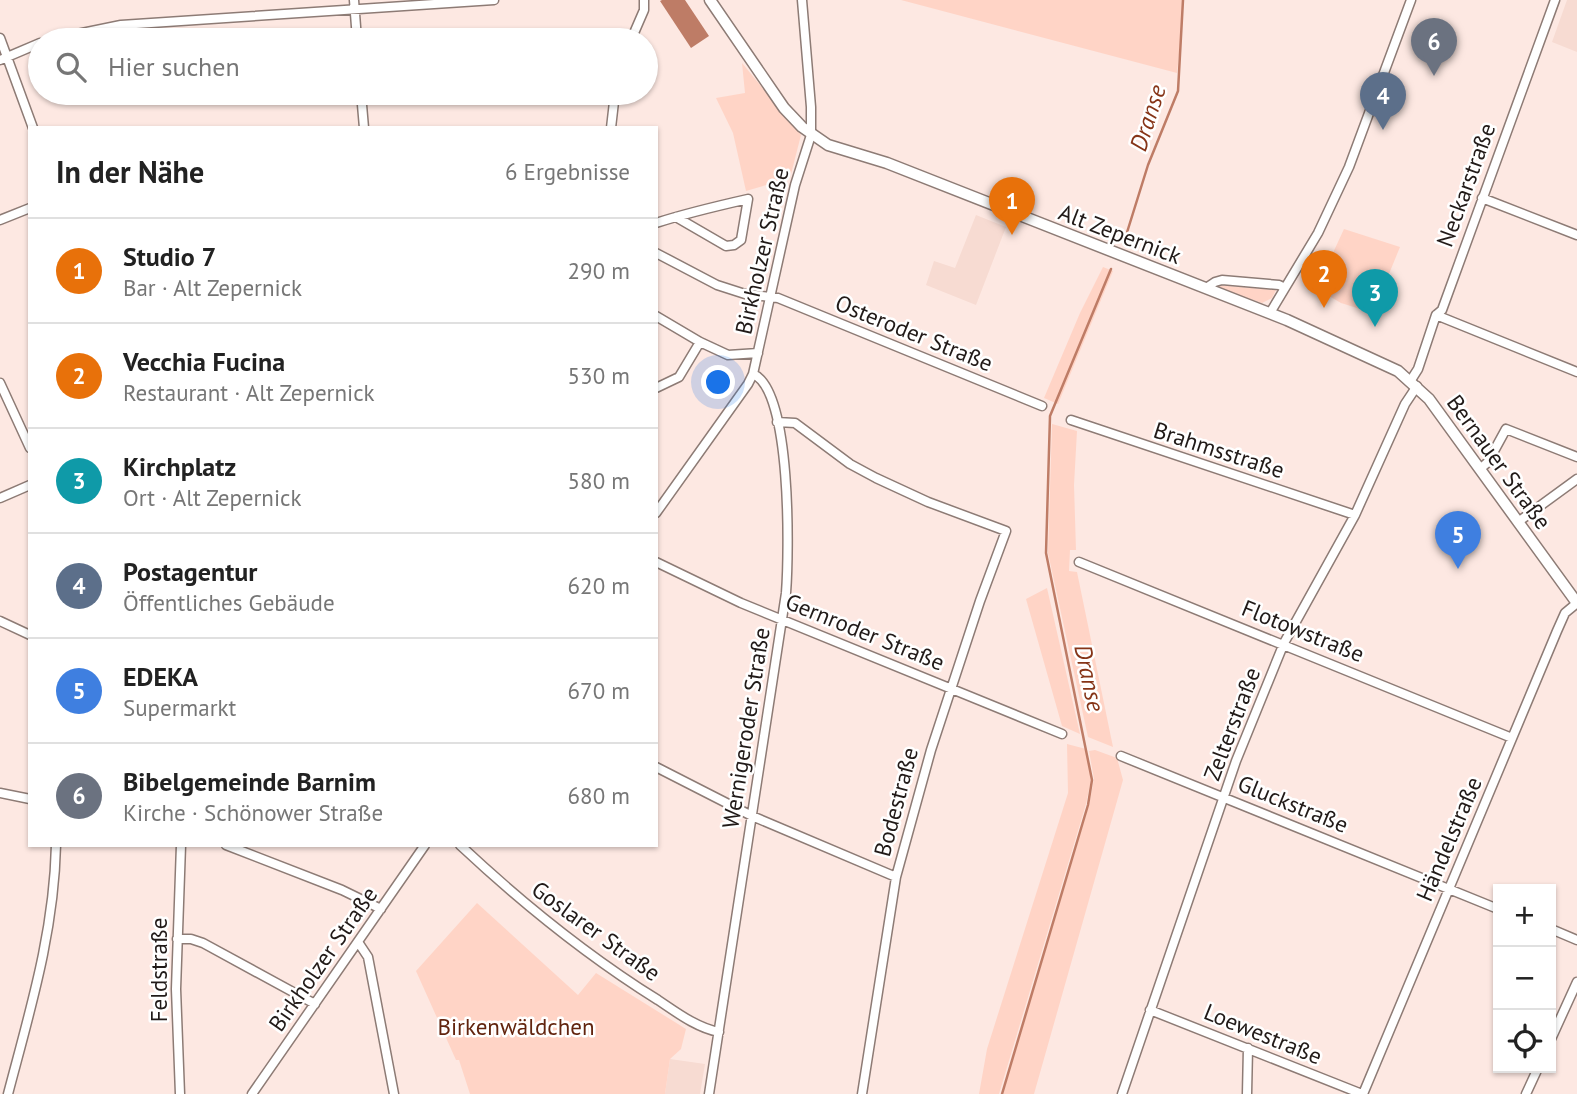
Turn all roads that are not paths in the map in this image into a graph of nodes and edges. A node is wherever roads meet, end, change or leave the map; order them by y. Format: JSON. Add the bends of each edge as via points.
{"nodes":[{"id":1,"x":494,"y":0,"type":"edge"},
{"id":2,"x":644,"y":0,"type":"edge"},
{"id":3,"x":710,"y":0,"type":"edge"},
{"id":4,"x":802,"y":0,"type":"edge"},
{"id":5,"x":1411,"y":0,"type":"edge"},
{"id":6,"x":1555,"y":0,"type":"edge"},
{"id":7,"x":355,"y":4,"type":"edge"},
{"id":8,"x":106,"y":28,"type":"edge"},
{"id":9,"x":356,"y":28,"type":"edge"},
{"id":10,"x":636,"y":28,"type":"edge"},
{"id":11,"x":0,"y":38,"type":"edge"},
{"id":12,"x":28,"y":48,"type":"edge"},
{"id":13,"x":4,"y":59,"type":"edge"},
{"id":14,"x":362,"y":105,"type":"edge"},
{"id":15,"x":614,"y":105,"type":"edge"},
{"id":16,"x":32,"y":126,"type":"edge"},
{"id":17,"x":364,"y":126,"type":"edge"},
{"id":18,"x":611,"y":126,"type":"edge"},
{"id":19,"x":811,"y":135,"type":"junction"},
{"id":20,"x":1482,"y":198,"type":"junction"},
{"id":21,"x":28,"y":209,"type":"edge"},
{"id":22,"x":676,"y":217,"type":"junction"},
{"id":23,"x":1,"y":220,"type":"edge"},
{"id":24,"x":658,"y":222,"type":"edge"},
{"id":25,"x":1577,"y":235,"type":"edge"},
{"id":26,"x":658,"y":254,"type":"edge"},
{"id":27,"x":1206,"y":288,"type":"junction"},
{"id":28,"x":1285,"y":288,"type":"junction"},
{"id":29,"x":770,"y":297,"type":"junction"},
{"id":30,"x":1270,"y":313,"type":"junction"},
{"id":31,"x":1436,"y":315,"type":"junction"},
{"id":32,"x":658,"y":317,"type":"edge"},
{"id":33,"x":700,"y":342,"type":"junction"},
{"id":34,"x":758,"y":354,"type":"junction"},
{"id":35,"x":1577,"y":372,"type":"edge"},
{"id":36,"x":753,"y":374,"type":"junction"},
{"id":37,"x":0,"y":383,"type":"edge"},
{"id":38,"x":1414,"y":383,"type":"junction"},
{"id":39,"x":658,"y":387,"type":"edge"},
{"id":40,"x":1042,"y":406,"type":"dead end"},
{"id":41,"x":1071,"y":420,"type":"dead end"},
{"id":42,"x":777,"y":422,"type":"junction"},
{"id":43,"x":28,"y":444,"type":"edge"},
{"id":44,"x":1577,"y":457,"type":"edge"},
{"id":45,"x":1480,"y":470,"type":"junction"},
{"id":46,"x":1577,"y":479,"type":"edge"},
{"id":47,"x":28,"y":486,"type":"edge"},
{"id":48,"x":0,"y":498,"type":"edge"},
{"id":49,"x":658,"y":510,"type":"edge"},
{"id":50,"x":1356,"y":515,"type":"junction"},
{"id":51,"x":1518,"y":522,"type":"junction"},
{"id":52,"x":1079,"y":562,"type":"dead end"},
{"id":53,"x":658,"y":563,"type":"edge"},
{"id":54,"x":1577,"y":603,"type":"edge"},
{"id":55,"x":782,"y":620,"type":"junction"},
{"id":56,"x":0,"y":621,"type":"edge"},
{"id":57,"x":28,"y":634,"type":"edge"},
{"id":58,"x":1284,"y":643,"type":"junction"},
{"id":59,"x":950,"y":687,"type":"junction"},
{"id":60,"x":1062,"y":734,"type":"dead end"},
{"id":61,"x":1512,"y":738,"type":"junction"},
{"id":62,"x":1121,"y":756,"type":"dead end"},
{"id":63,"x":658,"y":767,"type":"edge"},
{"id":64,"x":0,"y":793,"type":"edge"},
{"id":65,"x":1224,"y":797,"type":"junction"},
{"id":66,"x":28,"y":799,"type":"edge"},
{"id":67,"x":752,"y":816,"type":"junction"},
{"id":68,"x":56,"y":847,"type":"edge"},
{"id":69,"x":181,"y":847,"type":"edge"},
{"id":70,"x":231,"y":847,"type":"edge"},
{"id":71,"x":424,"y":847,"type":"edge"},
{"id":72,"x":462,"y":847,"type":"edge"},
{"id":73,"x":896,"y":877,"type":"junction"},
{"id":74,"x":1450,"y":889,"type":"junction"},
{"id":75,"x":1493,"y":907,"type":"edge"},
{"id":76,"x":381,"y":909,"type":"junction"},
{"id":77,"x":1556,"y":931,"type":"edge"},
{"id":78,"x":177,"y":939,"type":"junction"},
{"id":79,"x":1577,"y":940,"type":"edge"},
{"id":80,"x":358,"y":943,"type":"junction"},
{"id":81,"x":1577,"y":982,"type":"edge"},
{"id":82,"x":315,"y":1004,"type":"junction"},
{"id":83,"x":1150,"y":1010,"type":"junction"},
{"id":84,"x":1556,"y":1029,"type":"edge"},
{"id":85,"x":719,"y":1032,"type":"junction"},
{"id":86,"x":1248,"y":1048,"type":"junction"},
{"id":87,"x":1536,"y":1073,"type":"edge"},
{"id":88,"x":8,"y":1094,"type":"edge"},
{"id":89,"x":180,"y":1094,"type":"edge"},
{"id":90,"x":252,"y":1094,"type":"edge"},
{"id":91,"x":394,"y":1094,"type":"edge"},
{"id":92,"x":709,"y":1094,"type":"edge"},
{"id":93,"x":862,"y":1094,"type":"edge"},
{"id":94,"x":1122,"y":1094,"type":"edge"},
{"id":95,"x":1247,"y":1094,"type":"edge"},
{"id":96,"x":1362,"y":1094,"type":"edge"},
{"id":97,"x":1526,"y":1094,"type":"edge"}],
"edges":[{"from":1,"to":7,"type":"street"},
{"from":2,"to":10,"type":"street"},
{"from":3,"to":19,"type":"main road","via":[[784,108]]},
{"from":4,"to":19,"type":"street","name":"Birkholzer Straße"},
{"from":5,"to":28,"type":"street","via":[[1349,167]]},
{"from":6,"to":20,"type":"street","name":"Neckarstraße"},
{"from":7,"to":8,"type":"street"},
{"from":7,"to":9,"type":"street"},
{"from":11,"to":13,"type":"street"},
{"from":12,"to":13,"type":"street"},
{"from":13,"to":16,"type":"street"},
{"from":14,"to":17,"type":"street"},
{"from":15,"to":18,"type":"street"},
{"from":19,"to":27,"type":"main road","name":"Alt Zepernick"},
{"from":19,"to":29,"type":"street","name":"Birkholzer Straße"},
{"from":20,"to":25,"type":"street"},
{"from":20,"to":31,"type":"street","name":"Neckarstraße","via":[[1442,310]]},
{"from":21,"to":23,"type":"street"},
{"from":22,"to":22,"type":"street","via":[[701,209],[748,199],[741,240],[734,245],[726,246]]},
{"from":22,"to":24,"type":"street"},
{"from":26,"to":29,"type":"street","name":"Osteroder Straße","via":[[717,285]]},
{"from":27,"to":28,"type":"street","via":[[1222,280]]},
{"from":27,"to":30,"type":"main road","name":"Alt Zepernick"},
{"from":28,"to":30,"type":"street"},
{"from":29,"to":34,"type":"street","name":"Birkholzer Straße"},
{"from":29,"to":40,"type":"street","name":"Osteroder Straße"},
{"from":30,"to":38,"type":"main road","name":"Alt Zepernick","via":[[1398,371]]},
{"from":31,"to":35,"type":"street"},
{"from":31,"to":38,"type":"street","name":"Neckarstraße"},
{"from":32,"to":33,"type":"street"},
{"from":33,"to":34,"type":"street","via":[[728,355]]},
{"from":33,"to":39,"type":"street","via":[[679,377]]},
{"from":34,"to":36,"type":"street","name":"Birkholzer Straße"},
{"from":36,"to":42,"type":"street","name":"Wernigeroder Straße","via":[[766,385]]},
{"from":36,"to":49,"type":"street","name":"Birkholzer Straße"},
{"from":37,"to":43,"type":"street"},
{"from":38,"to":45,"type":"main road","name":"Bernauer Straße"},
{"from":38,"to":50,"type":"street","name":"Zelterstraße"},
{"from":41,"to":50,"type":"street","name":"Brahmsstraße"},
{"from":42,"to":55,"type":"street","name":"Wernigeroder Straße","via":[[788,518]]},
{"from":42,"to":59,"type":"street","name":"Bodestraße","via":[[796,423],[876,478],[1006,531]]},
{"from":44,"to":45,"type":"street","via":[[1506,429]]},
{"from":45,"to":51,"type":"main road","name":"Bernauer Straße"},
{"from":46,"to":51,"type":"street"},
{"from":47,"to":48,"type":"street"},
{"from":50,"to":58,"type":"street","name":"Zelterstraße"},
{"from":51,"to":54,"type":"main road","name":"Bernauer Straße"},
{"from":52,"to":58,"type":"street","name":"Flotowstraße"},
{"from":53,"to":55,"type":"street","name":"Gernroder Straße"},
{"from":54,"to":61,"type":"street","name":"Händelstraße","via":[[1565,613]]},
{"from":55,"to":59,"type":"street","name":"Gernroder Straße"},
{"from":55,"to":67,"type":"street","name":"Wernigeroder Straße"},
{"from":56,"to":57,"type":"street"},
{"from":58,"to":61,"type":"street","name":"Flotowstraße"},
{"from":58,"to":65,"type":"street","name":"Zelterstraße"},
{"from":59,"to":60,"type":"street","name":"Gernroder Straße"},
{"from":59,"to":73,"type":"street","name":"Bodestraße"},
{"from":61,"to":74,"type":"street","name":"Händelstraße"},
{"from":62,"to":65,"type":"street","name":"Gluckstraße"},
{"from":63,"to":67,"type":"street"},
{"from":64,"to":66,"type":"street"},
{"from":65,"to":74,"type":"street","name":"Gluckstraße"},
{"from":65,"to":83,"type":"street","name":"Zelterstraße"},
{"from":67,"to":73,"type":"street"},
{"from":67,"to":85,"type":"street","name":"Wernigeroder Straße"},
{"from":68,"to":88,"type":"street","via":[[51,918]]},
{"from":69,"to":78,"type":"street","name":"Feldstraße"},
{"from":70,"to":76,"type":"street"},
{"from":71,"to":76,"type":"street","name":"Birkholzer Straße"},
{"from":72,"to":85,"type":"street","name":"Goslarer Straße","via":[[529,908],[592,956],[690,1020]]},
{"from":73,"to":93,"type":"street","name":"Bodestraße"},
{"from":74,"to":75,"type":"street","name":"Gluckstraße"},
{"from":74,"to":96,"type":"street","name":"Händelstraße"},
{"from":76,"to":80,"type":"street","name":"Birkholzer Straße"},
{"from":77,"to":79,"type":"street"},
{"from":78,"to":82,"type":"street","via":[[203,943]]},
{"from":78,"to":89,"type":"street","name":"Feldstraße"},
{"from":80,"to":82,"type":"street","name":"Birkholzer Straße"},
{"from":80,"to":91,"type":"street","via":[[368,957]]},
{"from":81,"to":84,"type":"street"},
{"from":82,"to":90,"type":"street","name":"Birkholzer Straße"},
{"from":83,"to":86,"type":"street","name":"Loewestraße"},
{"from":83,"to":94,"type":"street","name":"Zelterstraße"},
{"from":85,"to":92,"type":"street","name":"Wernigeroder Straße"},
{"from":86,"to":95,"type":"street"},
{"from":86,"to":96,"type":"street","name":"Loewestraße"},
{"from":87,"to":97,"type":"street"}]}
